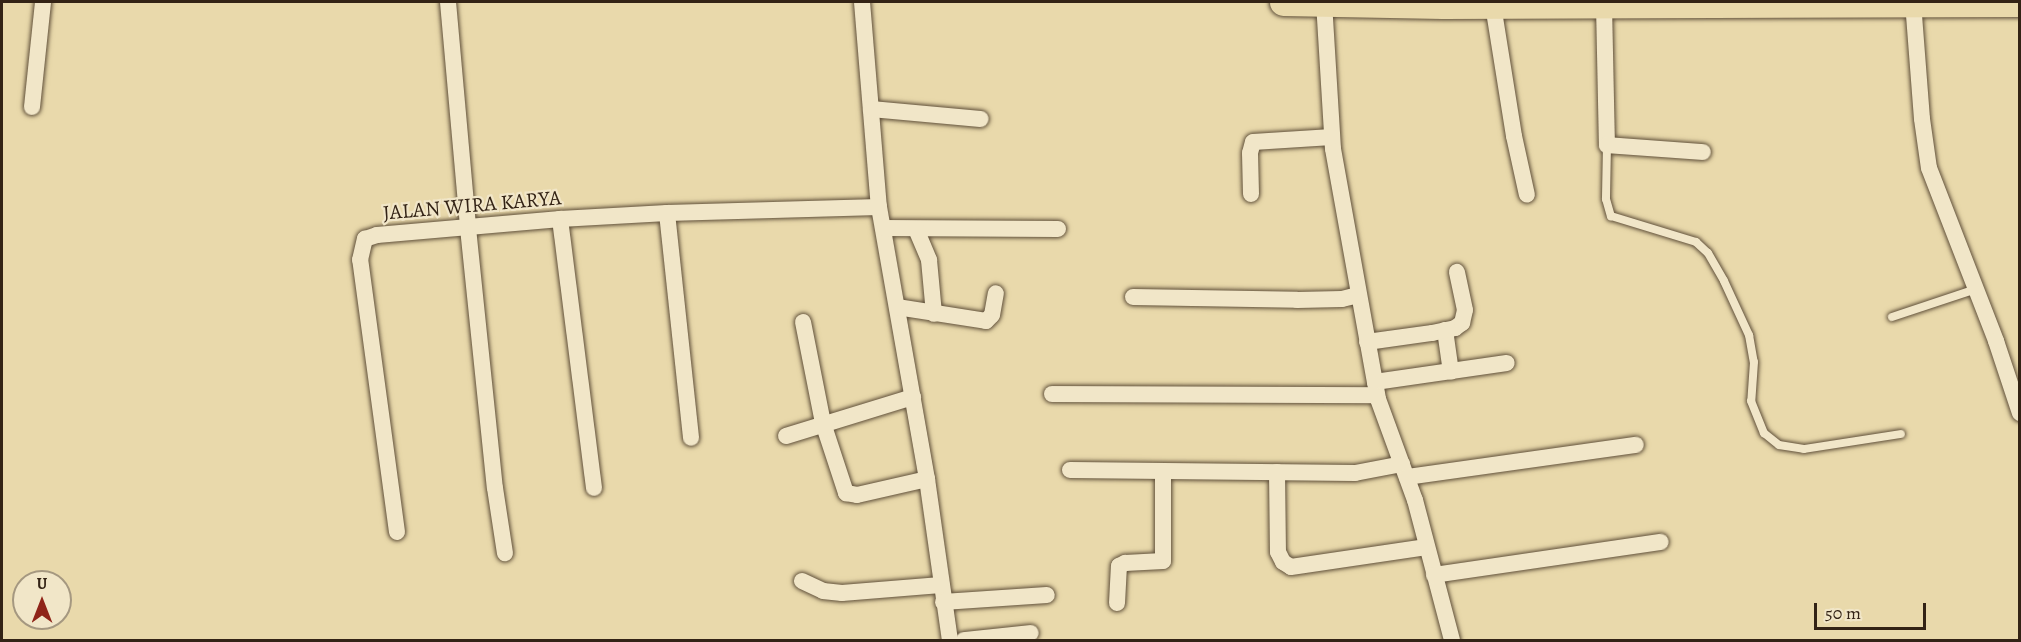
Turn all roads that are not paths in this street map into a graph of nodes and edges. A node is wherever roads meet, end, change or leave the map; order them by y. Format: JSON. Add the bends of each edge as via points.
{"nodes":[{"id":1,"x":43,"y":2,"type":"edge"},
{"id":2,"x":448,"y":2,"type":"edge"},
{"id":3,"x":862,"y":2,"type":"edge"},
{"id":4,"x":1283,"y":2,"type":"edge"},
{"id":5,"x":1324,"y":2,"type":"edge"},
{"id":6,"x":1913,"y":3,"type":"edge"},
{"id":7,"x":2019,"y":3,"type":"edge"},
{"id":8,"x":1493,"y":5,"type":"junction"},
{"id":9,"x":1604,"y":5,"type":"junction"},
{"id":10,"x":32,"y":107,"type":"dead end"},
{"id":11,"x":871,"y":109,"type":"junction"},
{"id":12,"x":981,"y":118,"type":"dead end"},
{"id":13,"x":1332,"y":137,"type":"junction"},
{"id":14,"x":1607,"y":145,"type":"junction"},
{"id":15,"x":1703,"y":152,"type":"dead end"},
{"id":16,"x":1251,"y":194,"type":"dead end"},
{"id":17,"x":1527,"y":195,"type":"dead end"},
{"id":18,"x":879,"y":207,"type":"junction"},
{"id":19,"x":667,"y":213,"type":"junction"},
{"id":20,"x":560,"y":219,"type":"junction"},
{"id":21,"x":468,"y":228,"type":"junction"},
{"id":22,"x":883,"y":228,"type":"junction"},
{"id":23,"x":916,"y":229,"type":"junction"},
{"id":24,"x":1058,"y":230,"type":"dead end"},
{"id":25,"x":1457,"y":272,"type":"dead end"},
{"id":26,"x":1976,"y":289,"type":"junction"},
{"id":27,"x":996,"y":293,"type":"dead end"},
{"id":28,"x":1358,"y":296,"type":"junction"},
{"id":29,"x":1133,"y":297,"type":"dead end"},
{"id":30,"x":897,"y":307,"type":"junction"},
{"id":31,"x":934,"y":314,"type":"junction"},
{"id":32,"x":1892,"y":317,"type":"dead end"},
{"id":33,"x":803,"y":322,"type":"dead end"},
{"id":34,"x":1445,"y":330,"type":"junction"},
{"id":35,"x":1367,"y":342,"type":"junction"},
{"id":36,"x":1507,"y":363,"type":"dead end"},
{"id":37,"x":1451,"y":372,"type":"junction"},
{"id":38,"x":1376,"y":388,"type":"junction"},
{"id":39,"x":1052,"y":394,"type":"dead end"},
{"id":40,"x":913,"y":397,"type":"junction"},
{"id":41,"x":2019,"y":413,"type":"edge"},
{"id":42,"x":823,"y":423,"type":"junction"},
{"id":43,"x":1901,"y":434,"type":"dead end"},
{"id":44,"x":786,"y":436,"type":"dead end"},
{"id":45,"x":691,"y":438,"type":"dead end"},
{"id":46,"x":1636,"y":445,"type":"dead end"},
{"id":47,"x":1070,"y":470,"type":"dead end"},
{"id":48,"x":1163,"y":471,"type":"junction"},
{"id":49,"x":1405,"y":471,"type":"junction"},
{"id":50,"x":1277,"y":472,"type":"junction"},
{"id":51,"x":927,"y":479,"type":"junction"},
{"id":52,"x":594,"y":488,"type":"dead end"},
{"id":53,"x":397,"y":532,"type":"dead end"},
{"id":54,"x":1661,"y":542,"type":"dead end"},
{"id":55,"x":1428,"y":547,"type":"junction"},
{"id":56,"x":505,"y":553,"type":"dead end"},
{"id":57,"x":1434,"y":575,"type":"junction"},
{"id":58,"x":802,"y":581,"type":"dead end"},
{"id":59,"x":941,"y":585,"type":"junction"},
{"id":60,"x":1047,"y":595,"type":"dead end"},
{"id":61,"x":944,"y":602,"type":"junction"},
{"id":62,"x":1117,"y":603,"type":"dead end"},
{"id":63,"x":1031,"y":633,"type":"dead end"},
{"id":64,"x":950,"y":640,"type":"edge"},
{"id":65,"x":964,"y":640,"type":"edge"},
{"id":66,"x":1452,"y":640,"type":"edge"}],
"edges":[{"from":1,"to":10,"type":"street"},
{"from":2,"to":21,"type":"street"},
{"from":3,"to":11,"type":"street"},
{"from":4,"to":5,"type":"highway"},
{"from":5,"to":8,"type":"highway"},
{"from":5,"to":13,"type":"street"},
{"from":6,"to":7,"type":"highway"},
{"from":6,"to":9,"type":"highway"},
{"from":6,"to":26,"type":"street","via":[[1929,168]]},
{"from":8,"to":9,"type":"highway"},
{"from":8,"to":17,"type":"street"},
{"from":9,"to":14,"type":"street"},
{"from":11,"to":12,"type":"street"},
{"from":11,"to":18,"type":"street"},
{"from":13,"to":16,"type":"street","via":[[1253,142]]},
{"from":13,"to":28,"type":"street"},
{"from":14,"to":15,"type":"street"},
{"from":14,"to":43,"type":"lane","via":[[1606,199],[1611,216],[1696,242],[1708,253],[1724,281],[1749,334],[1754,362],[1751,401],[1764,433],[1779,445],[1804,449]]},
{"from":18,"to":19,"type":"street","name":"JALAN WIRA KARYA"},
{"from":18,"to":22,"type":"street"},
{"from":19,"to":20,"type":"street","name":"JALAN WIRA KARYA"},
{"from":19,"to":45,"type":"street"},
{"from":20,"to":21,"type":"street","name":"JALAN WIRA KARYA"},
{"from":20,"to":52,"type":"street"},
{"from":21,"to":53,"type":"street","name":"JALAN WIRA KARYA","via":[[377,235],[364,239],[361,249]]},
{"from":21,"to":56,"type":"street"},
{"from":22,"to":23,"type":"street"},
{"from":22,"to":30,"type":"street"},
{"from":23,"to":24,"type":"street"},
{"from":23,"to":31,"type":"street","via":[[929,260]]},
{"from":25,"to":34,"type":"street","via":[[1465,318],[1455,328]]},
{"from":26,"to":32,"type":"lane"},
{"from":26,"to":41,"type":"street"},
{"from":27,"to":31,"type":"street","via":[[992,315],[986,321]]},
{"from":28,"to":29,"type":"street","via":[[1297,300]]},
{"from":28,"to":35,"type":"street"},
{"from":30,"to":31,"type":"street"},
{"from":30,"to":40,"type":"street"},
{"from":33,"to":42,"type":"street"},
{"from":34,"to":35,"type":"street"},
{"from":34,"to":37,"type":"street"},
{"from":35,"to":38,"type":"street"},
{"from":36,"to":37,"type":"street"},
{"from":37,"to":38,"type":"street"},
{"from":38,"to":39,"type":"street"},
{"from":38,"to":49,"type":"street"},
{"from":40,"to":42,"type":"street"},
{"from":40,"to":51,"type":"street"},
{"from":42,"to":44,"type":"street"},
{"from":42,"to":51,"type":"street","via":[[844,488],[851,495]]},
{"from":46,"to":49,"type":"street"},
{"from":47,"to":48,"type":"street"},
{"from":48,"to":50,"type":"street"},
{"from":48,"to":62,"type":"street","via":[[1163,561],[1125,562],[1119,566]]},
{"from":49,"to":50,"type":"street"},
{"from":49,"to":55,"type":"street"},
{"from":50,"to":55,"type":"street","via":[[1278,552],[1291,567]]},
{"from":51,"to":59,"type":"street"},
{"from":54,"to":57,"type":"street"},
{"from":55,"to":57,"type":"street"},
{"from":57,"to":66,"type":"street"},
{"from":58,"to":59,"type":"street","via":[[834,593]]},
{"from":59,"to":61,"type":"street"},
{"from":60,"to":61,"type":"street"},
{"from":61,"to":64,"type":"street"},
{"from":63,"to":65,"type":"street"}]}
